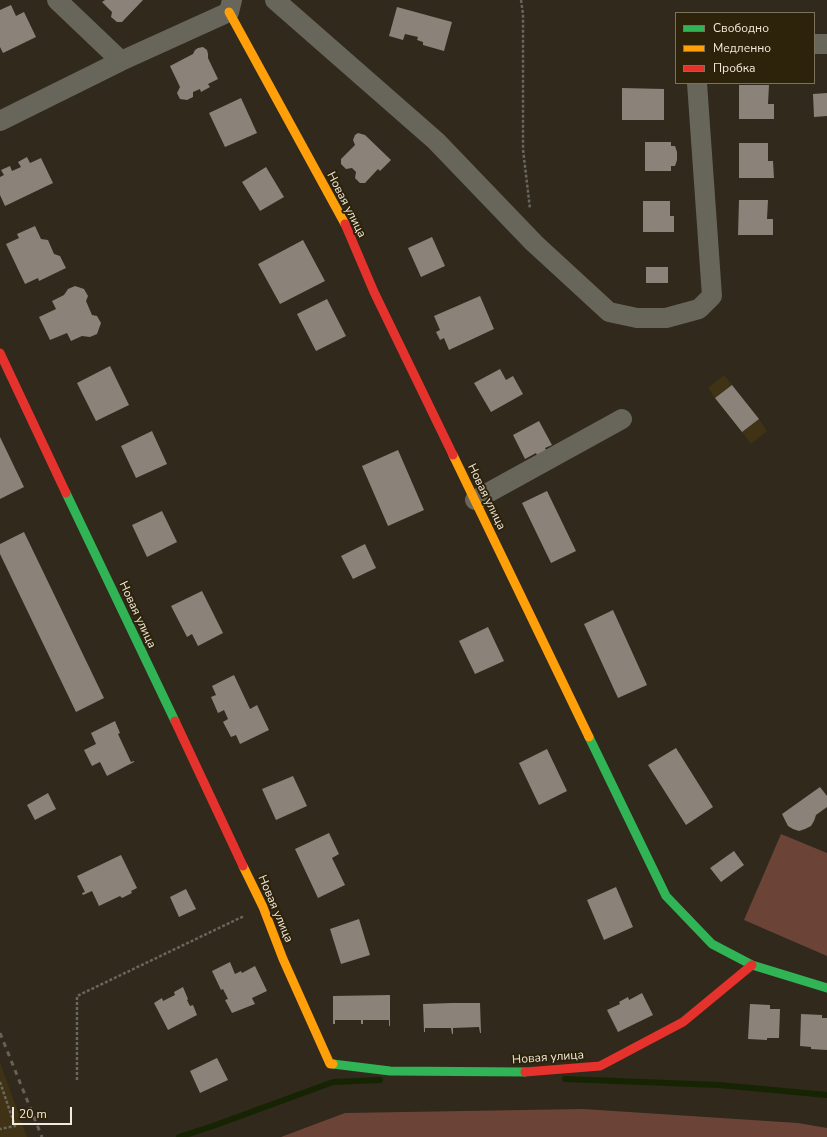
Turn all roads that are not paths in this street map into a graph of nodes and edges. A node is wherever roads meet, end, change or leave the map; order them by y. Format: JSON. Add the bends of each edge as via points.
{"nodes":[{"id":1,"x":57,"y":0,"type":"edge"},
{"id":2,"x":275,"y":0,"type":"edge"},
{"id":3,"x":230,"y":6,"type":"edge"},
{"id":4,"x":815,"y":44,"type":"edge"},
{"id":5,"x":827,"y":44,"type":"edge"},
{"id":6,"x":121,"y":61,"type":"junction"},
{"id":7,"x":697,"y":84,"type":"edge"},
{"id":8,"x":0,"y":121,"type":"edge"},
{"id":9,"x":0,"y":354,"type":"edge"},
{"id":10,"x":622,"y":420,"type":"dead end"},
{"id":11,"x":475,"y":500,"type":"junction"},
{"id":12,"x":752,"y":964,"type":"junction"},
{"id":13,"x":827,"y":988,"type":"edge"}],
"edges":[{"from":1,"to":6,"type":"street"},
{"from":2,"to":7,"type":"street","via":[[436,141],[534,243],[609,312],[637,318],[666,318],[699,309],[712,296]]},
{"from":3,"to":6,"type":"street"},
{"from":3,"to":11,"type":"street","name":"Новая улица","via":[[341,216],[374,292]]},
{"from":4,"to":5,"type":"street"},
{"from":6,"to":8,"type":"street"},
{"from":9,"to":12,"type":"street","name":"Новая улица","via":[[263,907],[283,959],[330,1064],[390,1071],[509,1073],[600,1066],[683,1022]]},
{"from":10,"to":11,"type":"street"},
{"from":11,"to":12,"type":"street","name":"Новая улица","via":[[666,896],[712,944]]},
{"from":12,"to":13,"type":"street","name":"Новая улица"}]}
